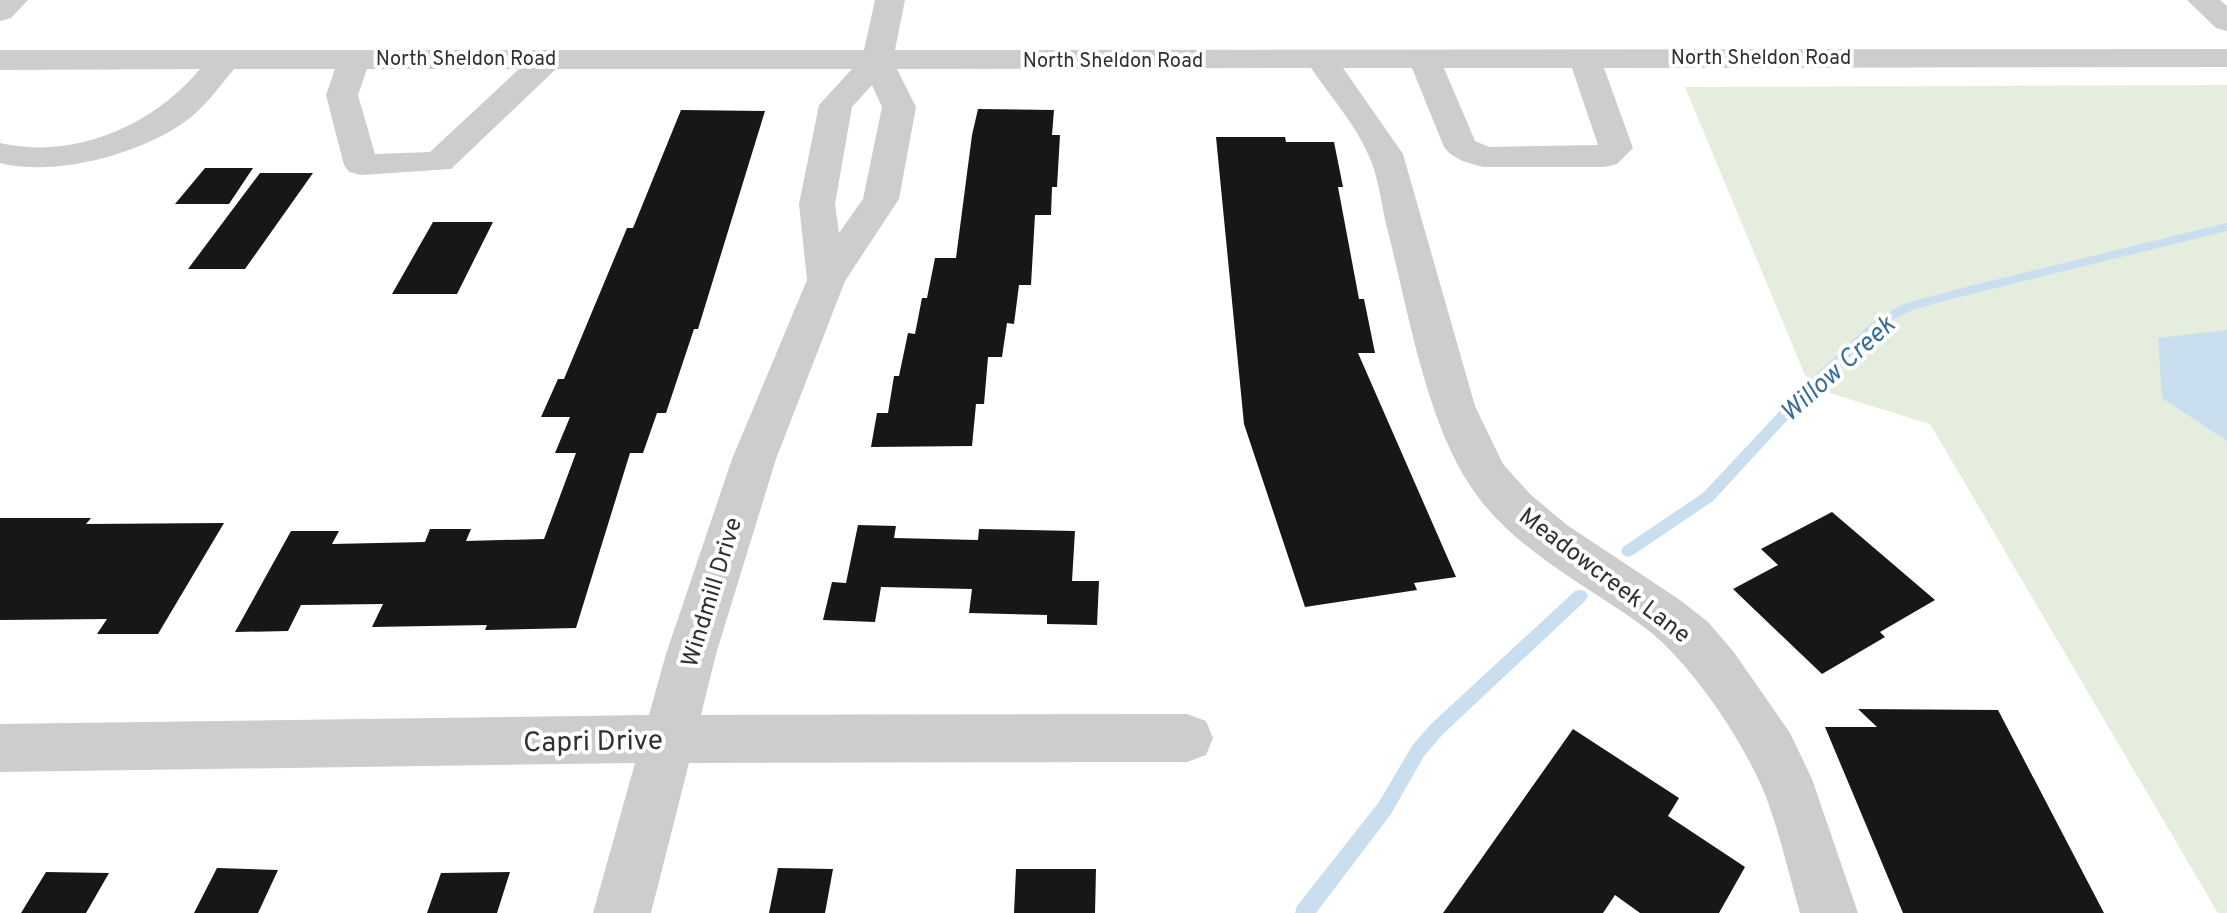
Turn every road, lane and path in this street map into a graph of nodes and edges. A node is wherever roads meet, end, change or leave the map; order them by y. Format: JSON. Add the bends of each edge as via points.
{"nodes":[{"id":1,"x":13,"y":0,"type":"edge"},
{"id":2,"x":890,"y":0,"type":"edge"},
{"id":3,"x":2202,"y":0,"type":"edge"},
{"id":4,"x":0,"y":12,"type":"edge"},
{"id":5,"x":2227,"y":22,"type":"edge"},
{"id":6,"x":549,"y":58,"type":"junction"},
{"id":7,"x":1424,"y":58,"type":"junction"},
{"id":8,"x":1584,"y":58,"type":"junction"},
{"id":9,"x":2227,"y":58,"type":"edge"},
{"id":10,"x":226,"y":59,"type":"junction"},
{"id":11,"x":354,"y":59,"type":"junction"},
{"id":12,"x":1321,"y":59,"type":"junction"},
{"id":13,"x":13,"y":60,"type":"edge"},
{"id":14,"x":877,"y":61,"type":"junction"},
{"id":15,"x":0,"y":85,"type":"edge"},
{"id":16,"x":0,"y":153,"type":"edge"},
{"id":17,"x":826,"y":280,"type":"junction"},
{"id":18,"x":1187,"y":738,"type":"dead end"},
{"id":19,"x":667,"y":739,"type":"junction"},
{"id":20,"x":0,"y":748,"type":"edge"},
{"id":21,"x":622,"y":913,"type":"edge"},
{"id":22,"x":1829,"y":913,"type":"edge"}],
"edges":[{"from":1,"to":4,"type":"street"},
{"from":2,"to":14,"type":"street"},
{"from":3,"to":5,"type":"street"},
{"from":6,"to":11,"type":"street","name":"North Sheldon Road"},
{"from":6,"to":11,"type":"street","via":[[439,162],[361,165],[342,95]]},
{"from":6,"to":14,"type":"street","name":"North Sheldon Road"},
{"from":7,"to":8,"type":"street","name":"North Sheldon Road"},
{"from":7,"to":8,"type":"street","via":[[1461,147],[1484,157],[1605,157],[1616,148]]},
{"from":7,"to":12,"type":"street","name":"North Sheldon Road"},
{"from":8,"to":9,"type":"street","name":"North Sheldon Road"},
{"from":10,"to":11,"type":"street","name":"North Sheldon Road"},
{"from":10,"to":13,"type":"street","name":"North Sheldon Road"},
{"from":10,"to":16,"type":"street","via":[[184,107],[121,139],[81,154],[28,159]]},
{"from":12,"to":14,"type":"street","name":"North Sheldon Road"},
{"from":12,"to":22,"type":"street","name":"Meadowcreek Lane","via":[[1386,154],[1454,406],[1475,457],[1515,508],[1663,614],[1715,666],[1745,706],[1793,797]]},
{"from":13,"to":15,"type":"street"},
{"from":14,"to":17,"type":"street","name":"Windmill Drive","via":[[836,105],[817,204]]},
{"from":14,"to":17,"type":"street","name":"Windmill Drive","via":[[899,107],[881,199]]},
{"from":17,"to":19,"type":"street","name":"Windmill Drive","via":[[733,519]]},
{"from":18,"to":19,"type":"street","name":"Capri Drive"},
{"from":19,"to":20,"type":"street","name":"Capri Drive"},
{"from":19,"to":21,"type":"street","name":"Windmill Drive"}]}
